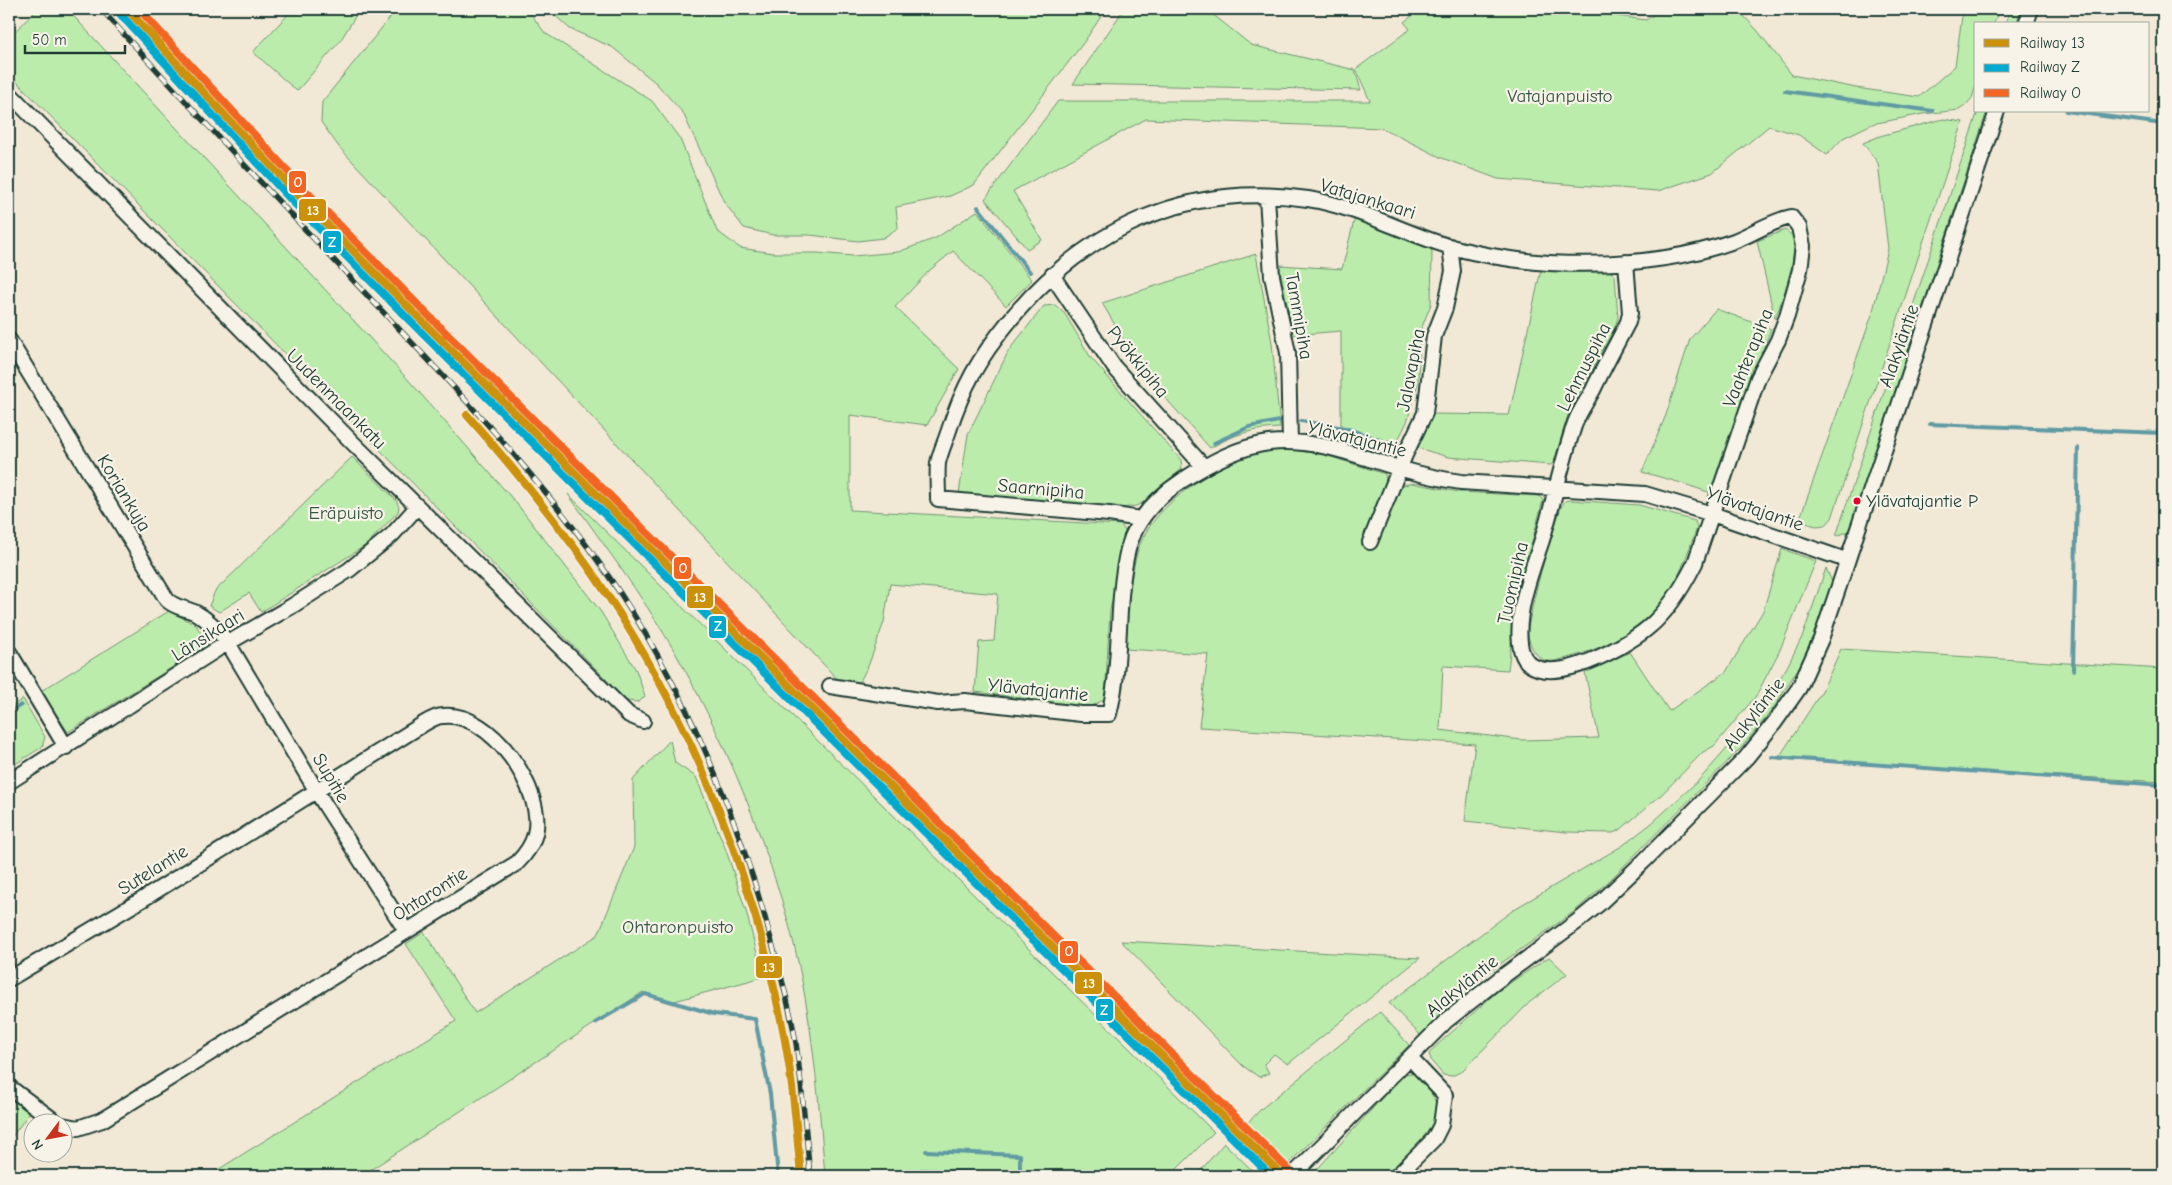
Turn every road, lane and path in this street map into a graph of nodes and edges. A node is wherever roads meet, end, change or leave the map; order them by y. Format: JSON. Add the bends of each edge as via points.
{"nodes":[{"id":1,"x":2031,"y":9,"type":"edge"},
{"id":2,"x":2027,"y":22,"type":"edge"},
{"id":3,"x":9,"y":94,"type":"edge"},
{"id":4,"x":1997,"y":112,"type":"edge"},
{"id":5,"x":1267,"y":197,"type":"junction"},
{"id":6,"x":1791,"y":217,"type":"joint"},
{"id":7,"x":1450,"y":246,"type":"junction"},
{"id":8,"x":1626,"y":262,"type":"junction"},
{"id":9,"x":1052,"y":275,"type":"junction"},
{"id":10,"x":9,"y":340,"type":"edge"},
{"id":11,"x":1290,"y":442,"type":"junction"},
{"id":12,"x":1204,"y":467,"type":"junction"},
{"id":13,"x":1399,"y":468,"type":"junction"},
{"id":14,"x":1558,"y":487,"type":"junction"},
{"id":15,"x":938,"y":499,"type":"joint"},
{"id":16,"x":417,"y":507,"type":"junction"},
{"id":17,"x":1712,"y":514,"type":"junction"},
{"id":18,"x":1140,"y":519,"type":"junction"},
{"id":19,"x":1370,"y":542,"type":"dead end"},
{"id":20,"x":1846,"y":560,"type":"junction"},
{"id":21,"x":228,"y":643,"type":"junction"},
{"id":22,"x":9,"y":652,"type":"edge"},
{"id":23,"x":830,"y":686,"type":"dead end"},
{"id":24,"x":643,"y":721,"type":"dead end"},
{"id":25,"x":66,"y":747,"type":"junction"},
{"id":26,"x":9,"y":782,"type":"edge"},
{"id":27,"x":316,"y":791,"type":"junction"},
{"id":28,"x":406,"y":932,"type":"junction"},
{"id":29,"x":9,"y":979,"type":"edge"},
{"id":30,"x":1410,"y":1058,"type":"junction"},
{"id":31,"x":9,"y":1087,"type":"edge"},
{"id":32,"x":43,"y":1112,"type":"edge"},
{"id":33,"x":72,"y":1127,"type":"edge"},
{"id":34,"x":1292,"y":1176,"type":"edge"},
{"id":35,"x":1397,"y":1176,"type":"edge"}],
"edges":[{"from":1,"to":2,"type":"street"},
{"from":3,"to":16,"type":"street","name":"Uudenmaankatu"},
{"from":4,"to":20,"type":"street","name":"Alakyläntie"},
{"from":5,"to":7,"type":"street","name":"Vatajankaari","via":[[1340,206]]},
{"from":5,"to":9,"type":"street","name":"Vatajankaari","via":[[1204,201],[1143,218],[1091,244]]},
{"from":5,"to":11,"type":"street","name":"Tammipiha","via":[[1272,276],[1288,353]]},
{"from":6,"to":8,"type":"street","name":"Vatajankaari","via":[[1709,248]]},
{"from":6,"to":17,"type":"street","name":"Vaahterapiha","via":[[1804,246],[1800,270],[1778,340],[1758,378]]},
{"from":7,"to":8,"type":"street","name":"Vatajankaari","via":[[1533,262]]},
{"from":7,"to":13,"type":"street","name":"Jalavapiha","via":[[1452,271],[1445,308],[1434,336],[1425,413]]},
{"from":8,"to":14,"type":"street","name":"Lehmuspiha","via":[[1628,322],[1576,422]]},
{"from":9,"to":12,"type":"street","name":"Pyökkipiha","via":[[1114,367]]},
{"from":9,"to":15,"type":"street","name":"Vatajankaari","via":[[1002,329],[977,362],[963,389],[938,463]]},
{"from":10,"to":21,"type":"street","name":"Koriankuja","via":[[167,600],[198,614],[212,624]]},
{"from":11,"to":12,"type":"street","name":"Ylävatajantie","via":[[1250,447]]},
{"from":11,"to":13,"type":"street","name":"Ylävatajantie"},
{"from":12,"to":18,"type":"street","name":"Ylävatajantie","via":[[1175,486]]},
{"from":13,"to":14,"type":"street","name":"Ylävatajantie","via":[[1461,482]]},
{"from":13,"to":19,"type":"street","name":"Jalavapiha"},
{"from":14,"to":17,"type":"street","name":"Ylävatajantie","via":[[1645,494]]},
{"from":14,"to":17,"type":"street","name":"Tuomipiha","via":[[1531,573],[1519,632],[1527,662],[1546,671],[1583,663],[1611,652],[1649,627],[1670,605],[1688,577]]},
{"from":15,"to":18,"type":"street","name":"Saarnipiha"},
{"from":16,"to":21,"type":"street","name":"Länsikaari","via":[[392,535],[349,570]]},
{"from":16,"to":24,"type":"street","name":"Uudenmaankatu","via":[[629,716]]},
{"from":17,"to":20,"type":"street","name":"Ylävatajantie"},
{"from":18,"to":23,"type":"street","name":"Ylävatajantie","via":[[1128,550],[1123,579],[1114,693],[1109,714],[1081,714],[965,701],[938,703]]},
{"from":20,"to":30,"type":"street","name":"Alakyläntie","via":[[1808,671],[1788,706],[1746,758],[1600,903],[1468,1002]]},
{"from":21,"to":25,"type":"street","name":"Länsikaari"},
{"from":21,"to":27,"type":"street","name":"Supitie"},
{"from":22,"to":25,"type":"street"},
{"from":25,"to":26,"type":"street","name":"Länsikaari"},
{"from":27,"to":28,"type":"street","name":"Supitie"},
{"from":27,"to":28,"type":"street","name":"Ohtarontie","via":[[425,722],[442,716],[462,718],[479,725],[506,751],[535,803],[536,833],[526,854],[517,863]]},
{"from":27,"to":29,"type":"street","name":"Sutelantie"},
{"from":28,"to":33,"type":"street","name":"Ohtarontie","via":[[102,1120]]},
{"from":30,"to":34,"type":"street","name":"Alakyläntie"},
{"from":30,"to":35,"type":"street","via":[[1445,1095],[1441,1125],[1434,1139]]},
{"from":31,"to":32,"type":"street"}]}
